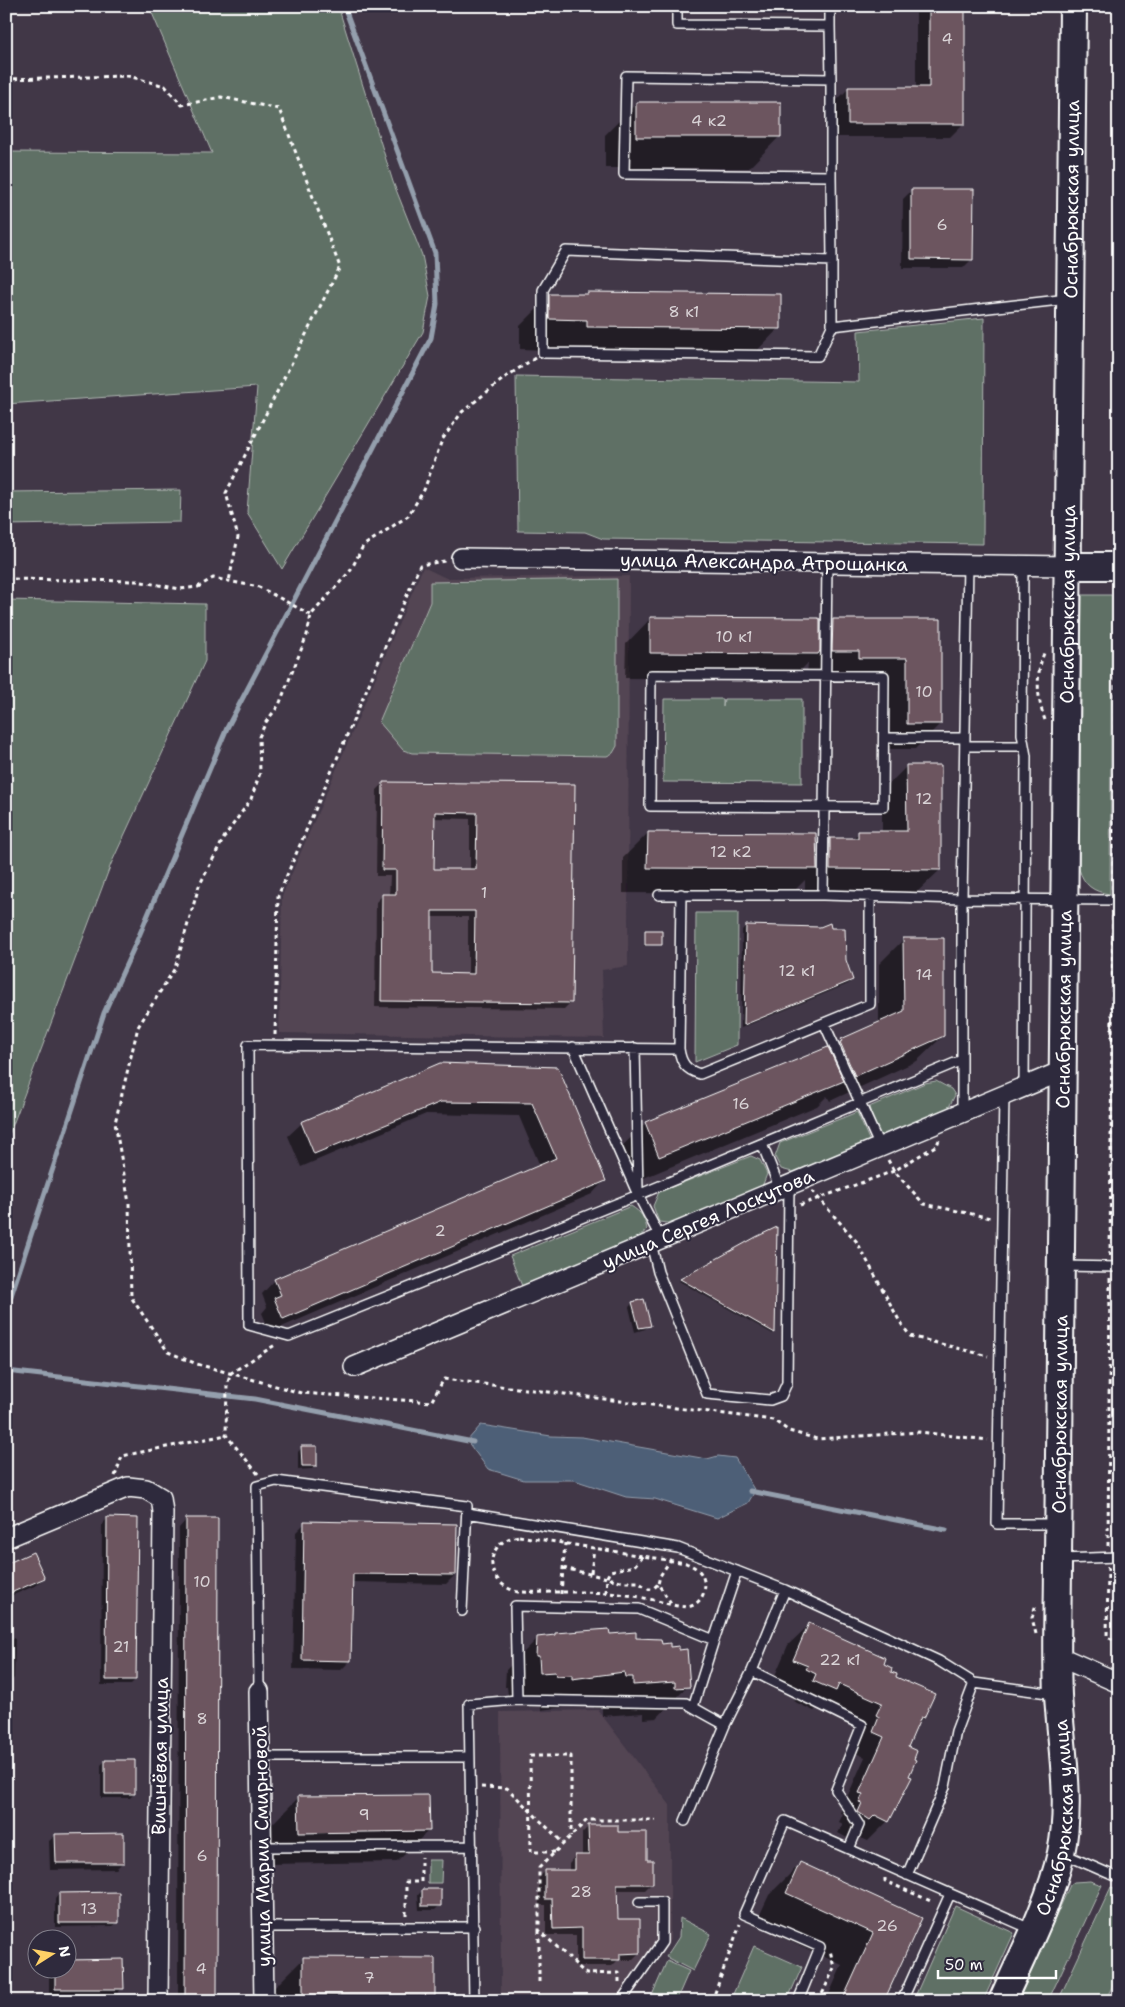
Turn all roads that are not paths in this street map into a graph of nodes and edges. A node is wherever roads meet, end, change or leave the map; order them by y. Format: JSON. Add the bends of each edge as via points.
{"nodes":[{"id":1,"x":677,"y":6,"type":"edge"},
{"id":2,"x":830,"y":6,"type":"edge"},
{"id":3,"x":1073,"y":6,"type":"edge"},
{"id":4,"x":830,"y":26,"type":"junction"},
{"id":5,"x":831,"y":79,"type":"junction"},
{"id":6,"x":831,"y":176,"type":"junction"},
{"id":7,"x":832,"y":262,"type":"junction"},
{"id":8,"x":1071,"y":299,"type":"junction"},
{"id":9,"x":832,"y":326,"type":"junction"},
{"id":10,"x":460,"y":558,"type":"road end"},
{"id":11,"x":827,"y":563,"type":"junction"},
{"id":12,"x":968,"y":564,"type":"junction"},
{"id":13,"x":1022,"y":565,"type":"junction"},
{"id":14,"x":1068,"y":566,"type":"junction"},
{"id":15,"x":1117,"y":566,"type":"edge"},
{"id":16,"x":826,"y":676,"type":"junction"},
{"id":17,"x":884,"y":738,"type":"junction"},
{"id":18,"x":965,"y":742,"type":"junction"},
{"id":19,"x":1024,"y":746,"type":"junction"},
{"id":20,"x":824,"y":806,"type":"junction"},
{"id":21,"x":681,"y":894,"type":"junction"},
{"id":22,"x":823,"y":894,"type":"junction"},
{"id":23,"x":659,"y":895,"type":"dead end"},
{"id":24,"x":870,"y":896,"type":"junction"},
{"id":25,"x":962,"y":899,"type":"junction"},
{"id":26,"x":1024,"y":900,"type":"junction"},
{"id":27,"x":1064,"y":900,"type":"junction"},
{"id":28,"x":1116,"y":900,"type":"edge"},
{"id":29,"x":824,"y":1023,"type":"junction"},
{"id":30,"x":573,"y":1048,"type":"junction"},
{"id":31,"x":635,"y":1048,"type":"junction"},
{"id":32,"x":679,"y":1049,"type":"junction"},
{"id":33,"x":962,"y":1060,"type":"junction"},
{"id":34,"x":1062,"y":1071,"type":"junction"},
{"id":35,"x":1024,"y":1087,"type":"junction"},
{"id":36,"x":1004,"y":1096,"type":"junction"},
{"id":37,"x":860,"y":1103,"type":"junction"},
{"id":38,"x":955,"y":1116,"type":"junction"},
{"id":39,"x":762,"y":1144,"type":"junction"},
{"id":40,"x":880,"y":1147,"type":"junction"},
{"id":41,"x":790,"y":1185,"type":"junction"},
{"id":42,"x":638,"y":1195,"type":"junction"},
{"id":43,"x":656,"y":1241,"type":"junction"},
{"id":44,"x":1061,"y":1266,"type":"junction"},
{"id":45,"x":1114,"y":1267,"type":"edge"},
{"id":46,"x":354,"y":1367,"type":"dead end"},
{"id":47,"x":467,"y":1513,"type":"junction"},
{"id":48,"x":1058,"y":1524,"type":"junction"},
{"id":49,"x":6,"y":1538,"type":"edge"},
{"id":50,"x":1119,"y":1557,"type":"edge"},
{"id":51,"x":1058,"y":1559,"type":"junction"},
{"id":52,"x":736,"y":1571,"type":"junction"},
{"id":53,"x":785,"y":1590,"type":"junction"},
{"id":54,"x":462,"y":1611,"type":"dead end"},
{"id":55,"x":714,"y":1640,"type":"junction"},
{"id":56,"x":1058,"y":1656,"type":"junction"},
{"id":57,"x":752,"y":1671,"type":"junction"},
{"id":58,"x":974,"y":1683,"type":"junction"},
{"id":59,"x":1119,"y":1683,"type":"edge"},
{"id":60,"x":260,"y":1691,"type":"joint"},
{"id":61,"x":1058,"y":1694,"type":"junction"},
{"id":62,"x":518,"y":1700,"type":"junction"},
{"id":63,"x":693,"y":1707,"type":"junction"},
{"id":64,"x":725,"y":1725,"type":"junction"},
{"id":65,"x":261,"y":1757,"type":"junction"},
{"id":66,"x":470,"y":1758,"type":"junction"},
{"id":67,"x":685,"y":1821,"type":"dead end"},
{"id":68,"x":472,"y":1846,"type":"junction"},
{"id":69,"x":262,"y":1847,"type":"junction"},
{"id":70,"x":849,"y":1849,"type":"junction"},
{"id":71,"x":1061,"y":1853,"type":"junction"},
{"id":72,"x":906,"y":1875,"type":"junction"},
{"id":73,"x":1119,"y":1878,"type":"edge"},
{"id":74,"x":950,"y":1894,"type":"junction"},
{"id":75,"x":639,"y":1902,"type":"dead end"},
{"id":76,"x":263,"y":1927,"type":"junction"},
{"id":77,"x":474,"y":1927,"type":"junction"},
{"id":78,"x":1034,"y":1931,"type":"junction"},
{"id":79,"x":620,"y":1996,"type":"edge"},
{"id":80,"x":158,"y":2001,"type":"edge"},
{"id":81,"x":264,"y":2001,"type":"edge"},
{"id":82,"x":474,"y":2001,"type":"edge"},
{"id":83,"x":798,"y":2001,"type":"edge"},
{"id":84,"x":902,"y":2001,"type":"edge"},
{"id":85,"x":1002,"y":2001,"type":"edge"}],
"edges":[{"from":1,"to":4,"type":"lane","via":[[677,25]]},
{"from":2,"to":4,"type":"lane"},
{"from":3,"to":8,"type":"street","name":"Оснабрюкская улица"},
{"from":4,"to":5,"type":"lane"},
{"from":5,"to":6,"type":"lane"},
{"from":5,"to":6,"type":"lane","via":[[626,76],[624,174]]},
{"from":6,"to":7,"type":"lane"},
{"from":7,"to":9,"type":"lane"},
{"from":7,"to":9,"type":"lane","via":[[566,251],[543,290],[543,353],[818,356]]},
{"from":8,"to":9,"type":"lane"},
{"from":8,"to":14,"type":"street","name":"Оснабрюкская улица"},
{"from":10,"to":11,"type":"street","name":"улица Александра Атрощанка"},
{"from":11,"to":12,"type":"street","name":"улица Александра Атрощанка"},
{"from":11,"to":16,"type":"lane"},
{"from":12,"to":13,"type":"street","name":"улица Александра Атрощанка"},
{"from":12,"to":18,"type":"lane"},
{"from":13,"to":14,"type":"street","name":"улица Александра Атрощанка"},
{"from":13,"to":19,"type":"lane"},
{"from":14,"to":15,"type":"street"},
{"from":14,"to":27,"type":"street","name":"Оснабрюкская улица"},
{"from":16,"to":17,"type":"lane","via":[[884,676]]},
{"from":16,"to":20,"type":"lane"},
{"from":16,"to":20,"type":"lane","via":[[651,675],[650,806]]},
{"from":17,"to":18,"type":"lane"},
{"from":17,"to":20,"type":"lane","via":[[883,806]]},
{"from":18,"to":19,"type":"lane"},
{"from":18,"to":25,"type":"lane"},
{"from":19,"to":26,"type":"lane"},
{"from":20,"to":22,"type":"lane"},
{"from":21,"to":22,"type":"lane"},
{"from":21,"to":23,"type":"lane"},
{"from":21,"to":32,"type":"lane"},
{"from":22,"to":24,"type":"lane"},
{"from":24,"to":25,"type":"lane"},
{"from":24,"to":29,"type":"lane","via":[[870,1004]]},
{"from":25,"to":26,"type":"lane"},
{"from":25,"to":33,"type":"lane"},
{"from":26,"to":27,"type":"lane"},
{"from":26,"to":35,"type":"lane"},
{"from":27,"to":28,"type":"lane"},
{"from":27,"to":34,"type":"street","name":"Оснабрюкская улица"},
{"from":29,"to":32,"type":"lane","via":[[700,1074],[690,1072],[680,1059]]},
{"from":29,"to":37,"type":"lane"},
{"from":30,"to":31,"type":"lane"},
{"from":30,"to":42,"type":"lane"},
{"from":30,"to":42,"type":"lane","via":[[248,1045],[249,1325],[289,1336]]},
{"from":31,"to":32,"type":"lane"},
{"from":31,"to":42,"type":"lane"},
{"from":33,"to":37,"type":"lane"},
{"from":33,"to":38,"type":"lane"},
{"from":34,"to":35,"type":"street","name":"улица Сергея Лоскутова"},
{"from":34,"to":44,"type":"street","name":"Оснабрюкская улица"},
{"from":35,"to":36,"type":"street","name":"улица Сергея Лоскутова"},
{"from":36,"to":38,"type":"street","name":"улица Сергея Лоскутова"},
{"from":36,"to":48,"type":"lane","via":[[997,1524]]},
{"from":37,"to":39,"type":"lane"},
{"from":37,"to":40,"type":"lane"},
{"from":38,"to":40,"type":"street","name":"улица Сергея Лоскутова"},
{"from":39,"to":41,"type":"lane"},
{"from":39,"to":42,"type":"lane"},
{"from":40,"to":41,"type":"street","name":"улица Сергея Лоскутова"},
{"from":41,"to":43,"type":"street","name":"улица Сергея Лоскутова"},
{"from":41,"to":43,"type":"lane","via":[[787,1383],[781,1396],[770,1400],[707,1394],[658,1272]]},
{"from":42,"to":43,"type":"lane"},
{"from":43,"to":46,"type":"street","name":"улица Сергея Лоскутова"},
{"from":44,"to":45,"type":"lane"},
{"from":44,"to":48,"type":"street","name":"Оснабрюкская улица"},
{"from":47,"to":52,"type":"lane","via":[[678,1548]]},
{"from":47,"to":54,"type":"lane"},
{"from":47,"to":60,"type":"lane","via":[[467,1506],[276,1481],[257,1486]]},
{"from":48,"to":51,"type":"street","name":"Оснабрюкская улица"},
{"from":49,"to":80,"type":"street","name":"Вишнёвая улица","via":[[128,1487],[146,1489],[161,1498]]},
{"from":50,"to":51,"type":"lane"},
{"from":51,"to":56,"type":"street","name":"Оснабрюкская улица"},
{"from":52,"to":53,"type":"lane"},
{"from":52,"to":55,"type":"lane"},
{"from":53,"to":57,"type":"lane"},
{"from":53,"to":58,"type":"lane","via":[[940,1661]]},
{"from":55,"to":62,"type":"lane","via":[[639,1609],[515,1606]]},
{"from":55,"to":63,"type":"lane"},
{"from":56,"to":59,"type":"street"},
{"from":56,"to":61,"type":"street","name":"Оснабрюкская улица"},
{"from":57,"to":64,"type":"lane"},
{"from":57,"to":70,"type":"lane","via":[[862,1725],[836,1790],[859,1825]]},
{"from":58,"to":61,"type":"lane"},
{"from":58,"to":72,"type":"lane","via":[[956,1731],[945,1787]]},
{"from":60,"to":65,"type":"street","name":"улица Марии Смирновой"},
{"from":61,"to":71,"type":"street","name":"Оснабрюкская улица","via":[[1066,1817]]},
{"from":62,"to":63,"type":"lane","via":[[686,1703]]},
{"from":62,"to":66,"type":"lane","via":[[469,1704]]},
{"from":63,"to":64,"type":"lane"},
{"from":64,"to":67,"type":"lane"},
{"from":65,"to":66,"type":"lane"},
{"from":65,"to":69,"type":"street","name":"улица Марии Смирновой"},
{"from":66,"to":68,"type":"lane"},
{"from":68,"to":69,"type":"lane"},
{"from":68,"to":77,"type":"lane"},
{"from":69,"to":76,"type":"street","name":"улица Марии Смирновой"},
{"from":70,"to":72,"type":"lane"},
{"from":70,"to":83,"type":"lane","via":[[785,1821],[744,1914],[820,1947]]},
{"from":71,"to":73,"type":"lane"},
{"from":71,"to":78,"type":"street","name":"Оснабрюкская улица"},
{"from":72,"to":74,"type":"lane"},
{"from":74,"to":78,"type":"lane"},
{"from":74,"to":84,"type":"lane"},
{"from":75,"to":79,"type":"lane","via":[[662,1902],[662,1942]]},
{"from":76,"to":77,"type":"lane"},
{"from":76,"to":81,"type":"street","name":"улица Марии Смирновой"},
{"from":77,"to":82,"type":"lane"},
{"from":78,"to":85,"type":"street","name":"Оснабрюкская улица"}]}
